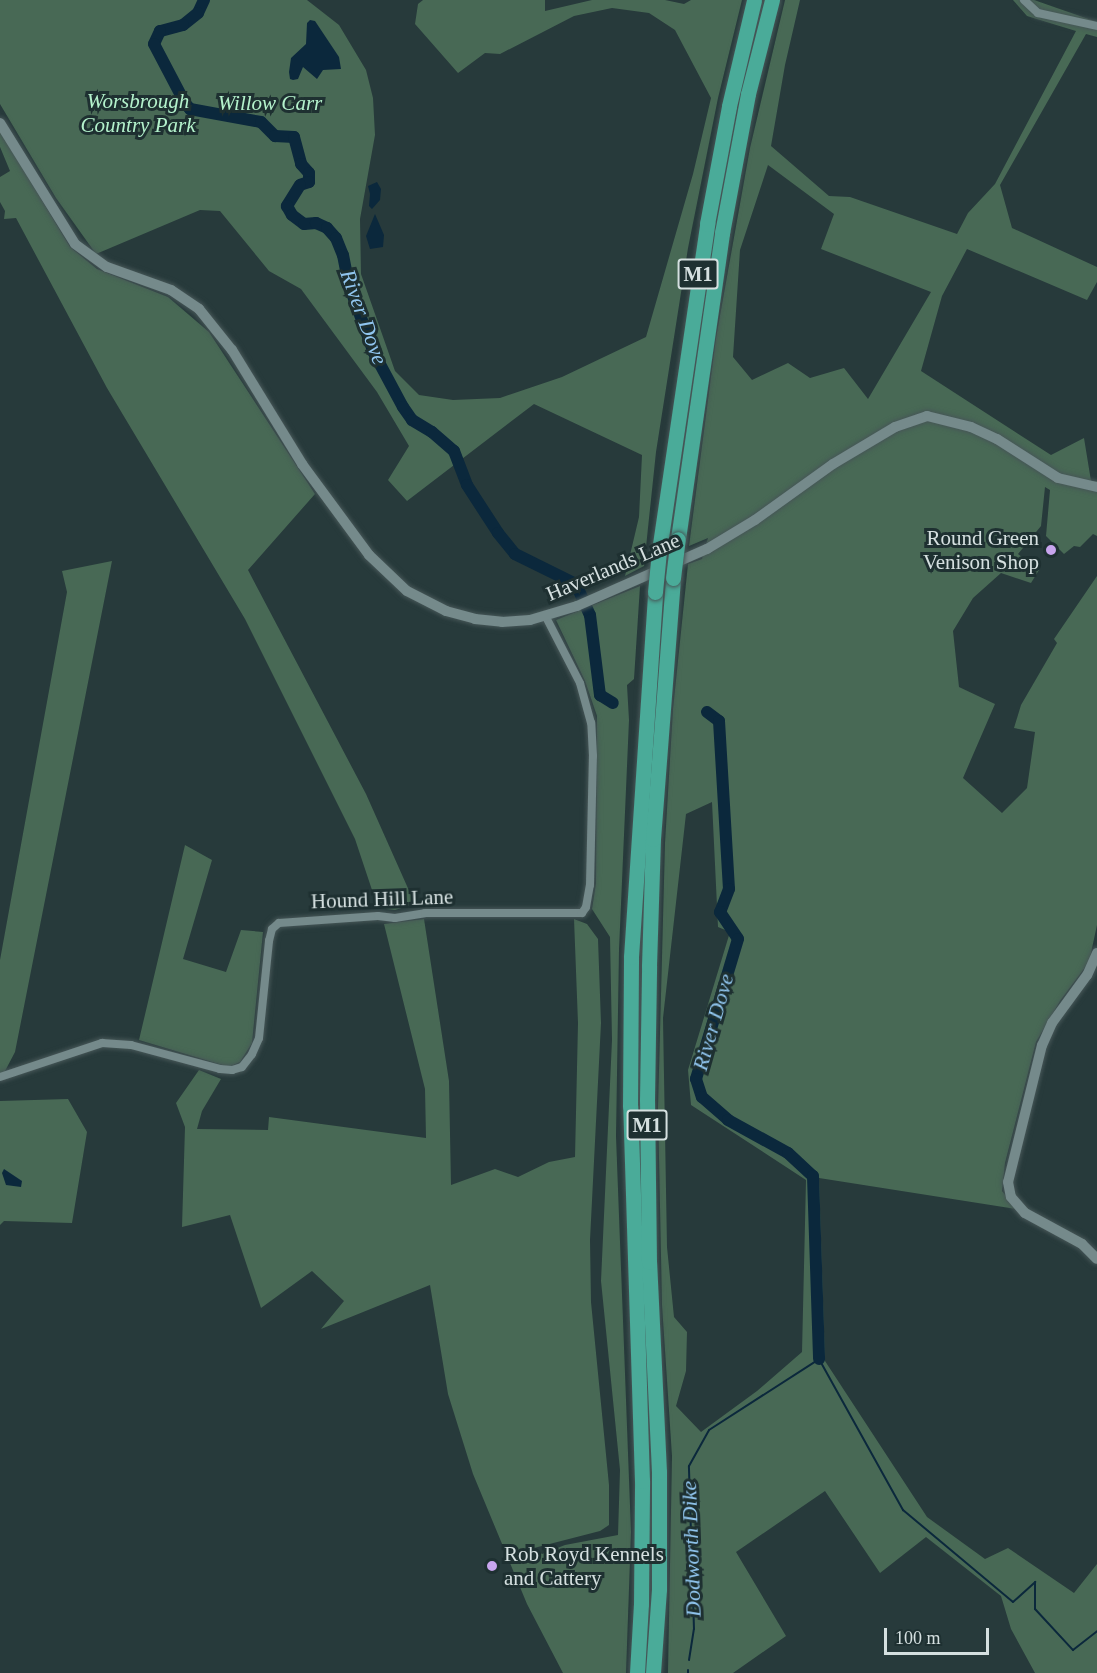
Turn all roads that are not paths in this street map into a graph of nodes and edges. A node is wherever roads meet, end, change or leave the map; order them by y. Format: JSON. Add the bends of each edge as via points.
{"nodes":[{"id":1,"x":754,"y":0,"type":"edge"},
{"id":2,"x":772,"y":0,"type":"edge"},
{"id":3,"x":1024,"y":0,"type":"edge"},
{"id":4,"x":1097,"y":26,"type":"edge"},
{"id":5,"x":0,"y":123,"type":"edge"},
{"id":6,"x":1097,"y":487,"type":"edge"},
{"id":7,"x":546,"y":617,"type":"junction"},
{"id":8,"x":1097,"y":952,"type":"edge"},
{"id":9,"x":0,"y":1077,"type":"edge"},
{"id":10,"x":1097,"y":1259,"type":"edge"},
{"id":11,"x":637,"y":1673,"type":"edge"},
{"id":12,"x":653,"y":1673,"type":"edge"}],
"edges":[{"from":1,"to":11,"type":"highway","number":"M1","bridge":true,"via":[[731,95],[707,224],[655,592],[631,957],[630,1106],[642,1481]]},
{"from":2,"to":12,"type":"highway","number":"M1","bridge":true,"via":[[730,186],[678,540],[653,839],[649,1262],[659,1472],[659,1589]]},
{"from":3,"to":4,"type":"street","via":[[1038,13]]},
{"from":5,"to":7,"type":"street","name":"Haverlands Lane","via":[[75,244],[107,267],[158,285],[199,309],[323,494],[369,555],[391,577],[433,606],[465,617],[502,622]]},
{"from":6,"to":7,"type":"street","name":"Haverlands Lane","via":[[1058,478],[971,427],[936,417],[920,418],[895,427],[833,464],[707,549]]},
{"from":7,"to":9,"type":"street","name":"Hound Hill Lane","via":[[580,683],[591,723],[590,885],[582,913],[417,914],[279,923],[272,929],[269,941],[259,1038],[242,1067],[220,1070],[131,1045],[102,1043]]},
{"from":8,"to":10,"type":"street","via":[[1087,975],[1052,1023],[1042,1045],[1008,1182],[1011,1197],[1025,1213],[1082,1244]]}]}
